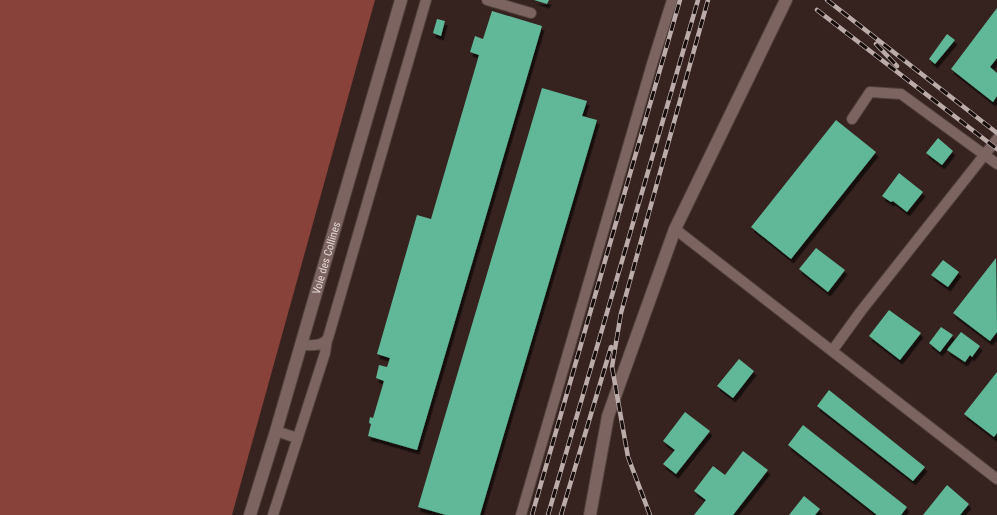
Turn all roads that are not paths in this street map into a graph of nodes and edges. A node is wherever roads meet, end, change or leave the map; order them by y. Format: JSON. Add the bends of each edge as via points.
{"nodes":[{"id":1,"x":401,"y":0,"type":"edge"},
{"id":2,"x":426,"y":0,"type":"edge"},
{"id":3,"x":487,"y":0,"type":"edge"},
{"id":4,"x":672,"y":0,"type":"edge"},
{"id":5,"x":786,"y":0,"type":"edge"},
{"id":6,"x":531,"y":13,"type":"dead end"},
{"id":7,"x":852,"y":119,"type":"dead end"},
{"id":8,"x":997,"y":139,"type":"edge"},
{"id":9,"x":985,"y":155,"type":"junction"},
{"id":10,"x":997,"y":164,"type":"edge"},
{"id":11,"x":675,"y":229,"type":"junction"},
{"id":12,"x":326,"y":340,"type":"junction"},
{"id":13,"x":301,"y":345,"type":"junction"},
{"id":14,"x":832,"y":351,"type":"junction"},
{"id":15,"x":276,"y":431,"type":"junction"},
{"id":16,"x":297,"y":438,"type":"junction"},
{"id":17,"x":997,"y":479,"type":"edge"},
{"id":18,"x":250,"y":515,"type":"edge"},
{"id":19,"x":274,"y":515,"type":"edge"},
{"id":20,"x":522,"y":515,"type":"edge"},
{"id":21,"x":590,"y":515,"type":"edge"}],
"edges":[{"from":1,"to":13,"type":"street","name":"Voie des Collines"},
{"from":2,"to":12,"type":"lane"},
{"from":3,"to":6,"type":"lane"},
{"from":4,"to":20,"type":"lane"},
{"from":5,"to":11,"type":"street"},
{"from":7,"to":9,"type":"lane","via":[[870,92],[900,94]]},
{"from":8,"to":9,"type":"lane"},
{"from":9,"to":10,"type":"lane"},
{"from":9,"to":14,"type":"lane"},
{"from":11,"to":14,"type":"lane"},
{"from":11,"to":21,"type":"street","via":[[608,416]]},
{"from":12,"to":13,"type":"lane","via":[[322,344]]},
{"from":12,"to":16,"type":"lane","via":[[325,353]]},
{"from":13,"to":15,"type":"street","name":"Voie des Collines"},
{"from":14,"to":17,"type":"lane"},
{"from":15,"to":16,"type":"lane"},
{"from":15,"to":18,"type":"street","name":"Voie des Collines"},
{"from":16,"to":19,"type":"lane"}]}
